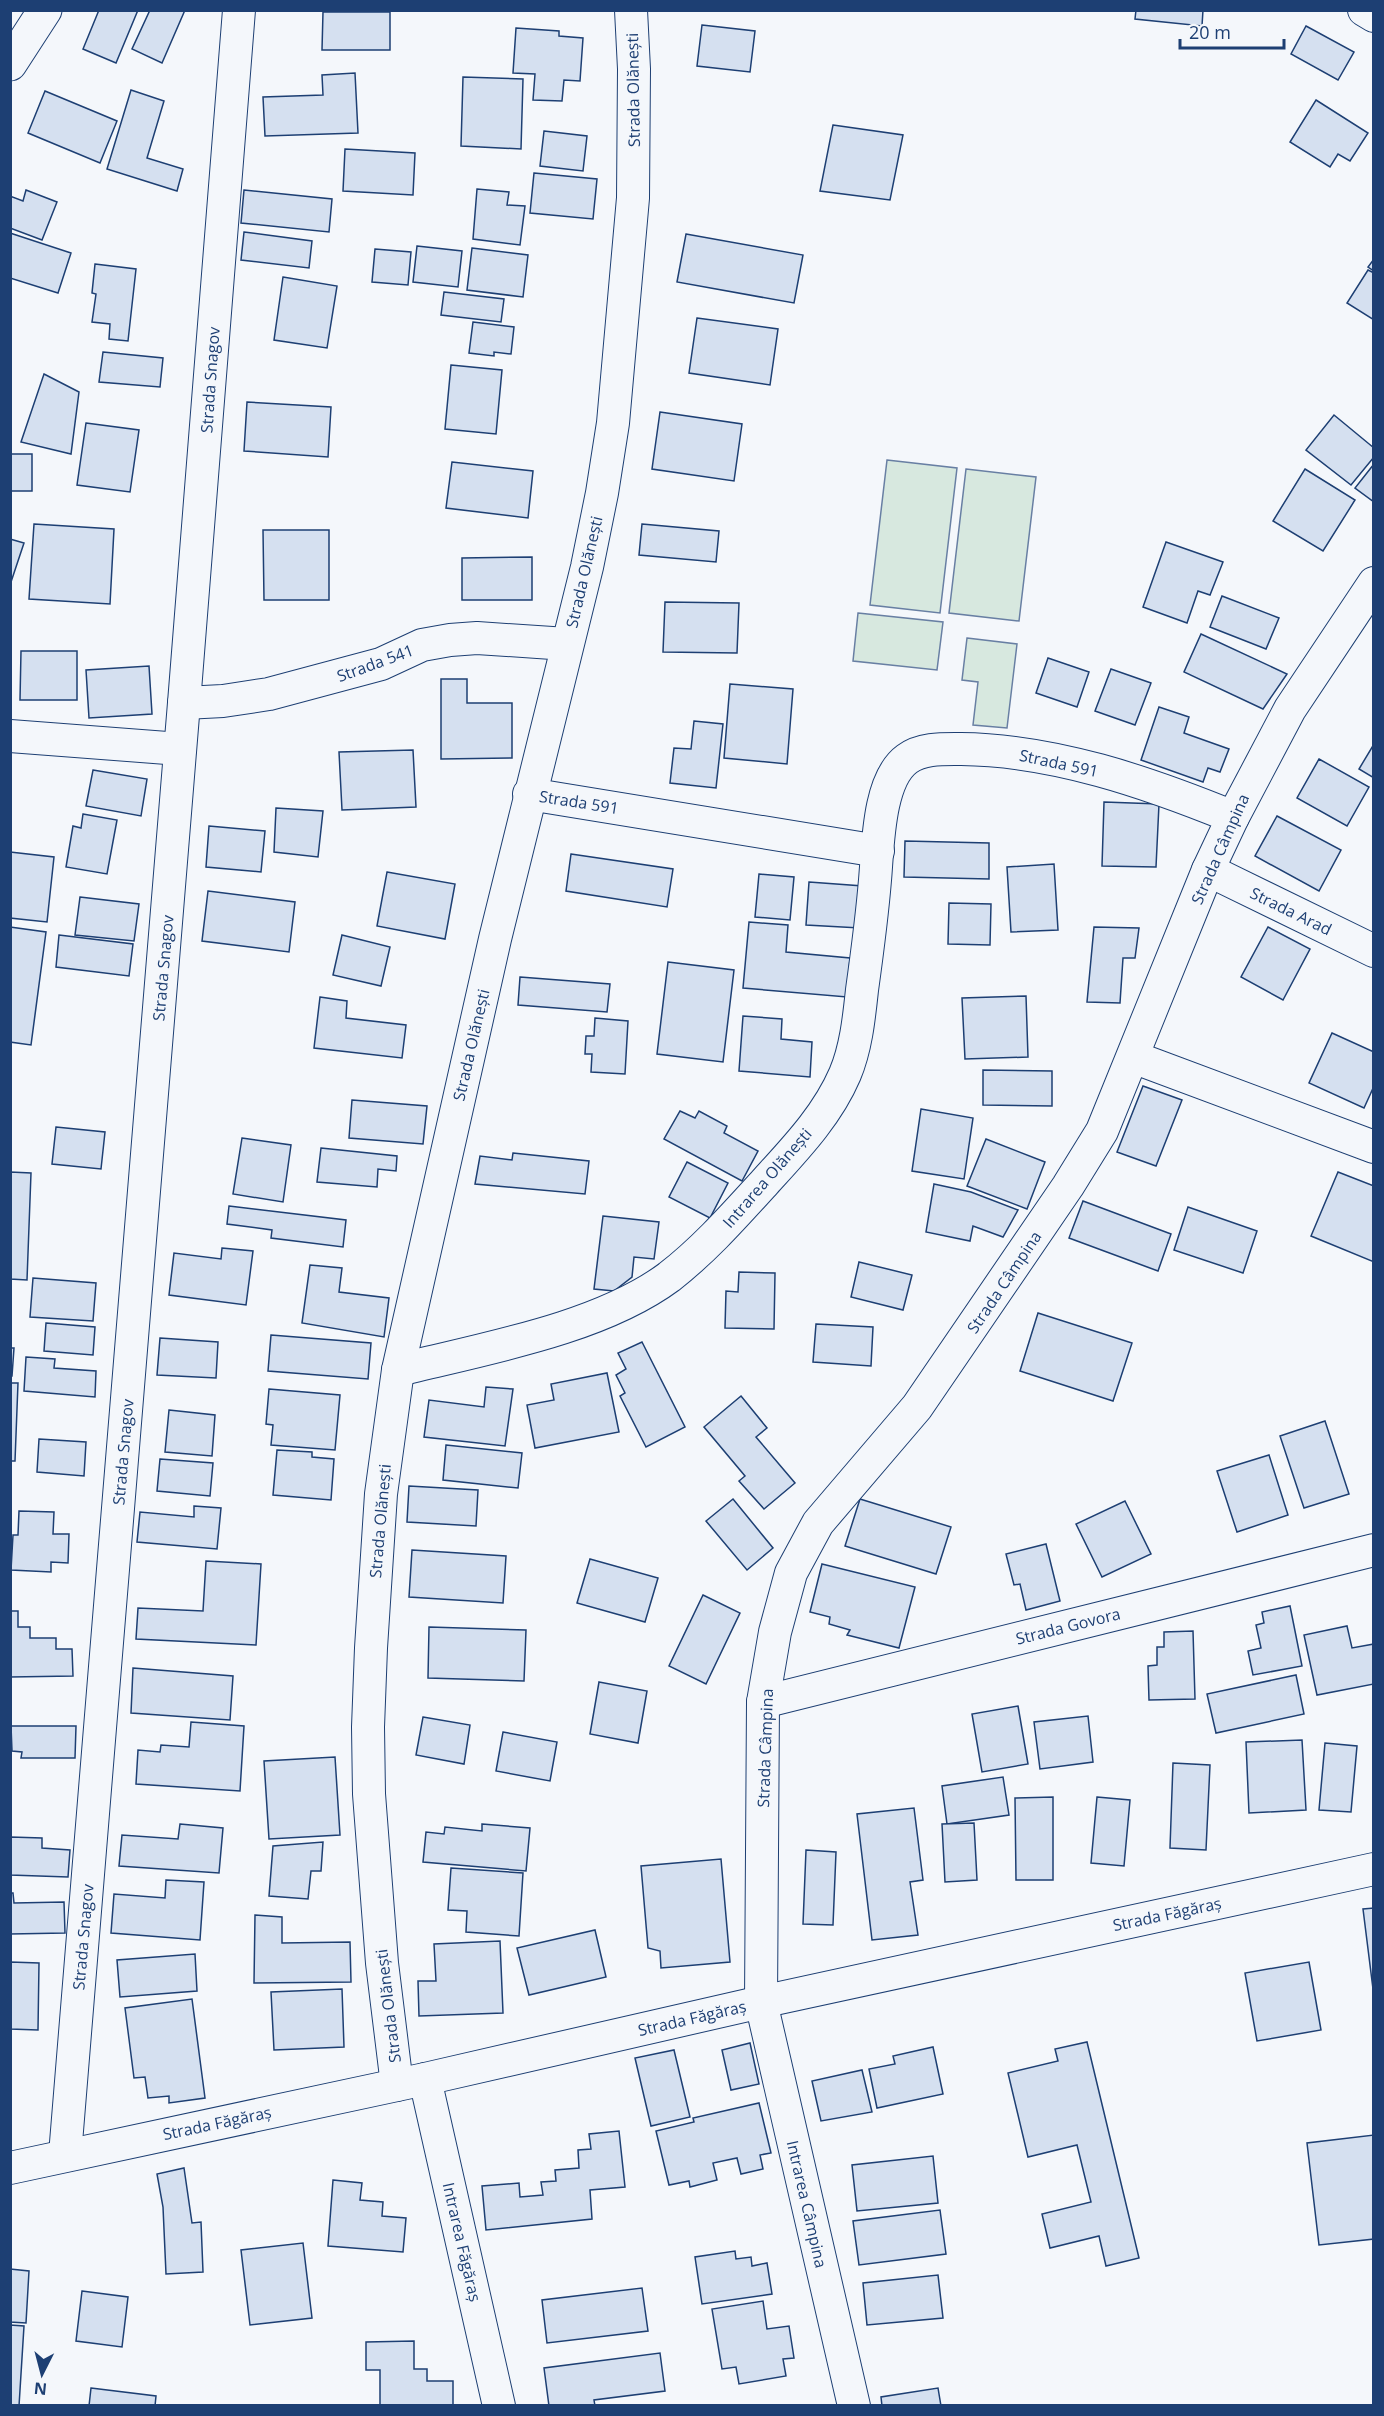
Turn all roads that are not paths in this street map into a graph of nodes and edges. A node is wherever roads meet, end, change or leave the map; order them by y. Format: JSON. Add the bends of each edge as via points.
{"nodes":[{"id":1,"x":45,"y":10,"type":"edge"},
{"id":2,"x":239,"y":10,"type":"edge"},
{"id":3,"x":631,"y":10,"type":"edge"},
{"id":4,"x":1364,"y":10,"type":"edge"},
{"id":5,"x":1374,"y":16,"type":"edge"},
{"id":6,"x":10,"y":64,"type":"edge"},
{"id":7,"x":1374,"y":583,"type":"edge"},
{"id":8,"x":567,"y":644,"type":"junction"},
{"id":9,"x":184,"y":703,"type":"junction"},
{"id":10,"x":10,"y":736,"type":"edge"},
{"id":11,"x":180,"y":749,"type":"junction"},
{"id":12,"x":890,"y":781,"type":"joint"},
{"id":13,"x":529,"y":794,"type":"junction"},
{"id":14,"x":1233,"y":817,"type":"junction"},
{"id":15,"x":878,"y":851,"type":"junction"},
{"id":16,"x":1208,"y":870,"type":"junction"},
{"id":17,"x":1374,"y":951,"type":"edge"},
{"id":18,"x":1133,"y":1058,"type":"junction"},
{"id":19,"x":1374,"y":1147,"type":"edge"},
{"id":20,"x":398,"y":1370,"type":"junction"},
{"id":21,"x":1374,"y":1550,"type":"edge"},
{"id":22,"x":763,"y":1702,"type":"junction"},
{"id":23,"x":1374,"y":1869,"type":"edge"},
{"id":24,"x":761,"y":2002,"type":"junction"},
{"id":25,"x":411,"y":2082,"type":"junction"},
{"id":26,"x":65,"y":2155,"type":"junction"},
{"id":27,"x":10,"y":2169,"type":"edge"},
{"id":28,"x":499,"y":2406,"type":"edge"},
{"id":29,"x":854,"y":2406,"type":"edge"}],
"edges":[{"from":1,"to":6,"type":"main road"},
{"from":2,"to":9,"type":"street","name":"Strada Snagov"},
{"from":3,"to":8,"type":"street","name":"Strada Olănești","via":[[633,198],[614,412],[600,503]]},
{"from":4,"to":5,"type":"street"},
{"from":7,"to":14,"type":"street","name":"Strada Câmpina","via":[[1290,709]]},
{"from":8,"to":9,"type":"street","name":"Strada 541","via":[[450,640],[422,645],[381,664],[269,694]]},
{"from":8,"to":13,"type":"street","name":"Strada Olănești"},
{"from":9,"to":11,"type":"street","name":"Strada Snagov"},
{"from":10,"to":11,"type":"street"},
{"from":11,"to":26,"type":"street","name":"Strada Snagov"},
{"from":12,"to":14,"type":"street","name":"Strada 591","via":[[906,759],[920,752],[989,749],[1128,778]]},
{"from":12,"to":15,"type":"street","name":"Intrarea Olănești"},
{"from":13,"to":15,"type":"street","name":"Strada 591"},
{"from":13,"to":20,"type":"street","name":"Strada Olănești"},
{"from":14,"to":16,"type":"street","name":"Strada Câmpina"},
{"from":15,"to":20,"type":"street","name":"Intrarea Olănești","via":[[858,1023],[846,1071],[829,1107],[708,1244],[667,1278],[627,1303],[571,1324]]},
{"from":16,"to":17,"type":"street","name":"Strada Arad"},
{"from":16,"to":18,"type":"street","name":"Strada Câmpina"},
{"from":18,"to":19,"type":"street"},
{"from":18,"to":22,"type":"street","name":"Strada Câmpina","via":[[1102,1131],[1001,1287],[917,1407],[818,1523],[791,1573],[775,1632]]},
{"from":20,"to":25,"type":"street","name":"Strada Olănești","via":[[381,1494],[368,1727],[374,1872],[390,2031]]},
{"from":21,"to":22,"type":"street","name":"Strada Govora"},
{"from":22,"to":24,"type":"street","name":"Strada Câmpina"},
{"from":23,"to":24,"type":"street","name":"Strada Făgăraș"},
{"from":24,"to":25,"type":"street","name":"Strada Făgăraș"},
{"from":24,"to":29,"type":"street","name":"Intrarea Câmpina"},
{"from":25,"to":26,"type":"street","name":"Strada Făgăraș"},
{"from":25,"to":28,"type":"street","name":"Intrarea Făgăraș"},
{"from":26,"to":27,"type":"street","name":"Strada Făgăraș"}]}
